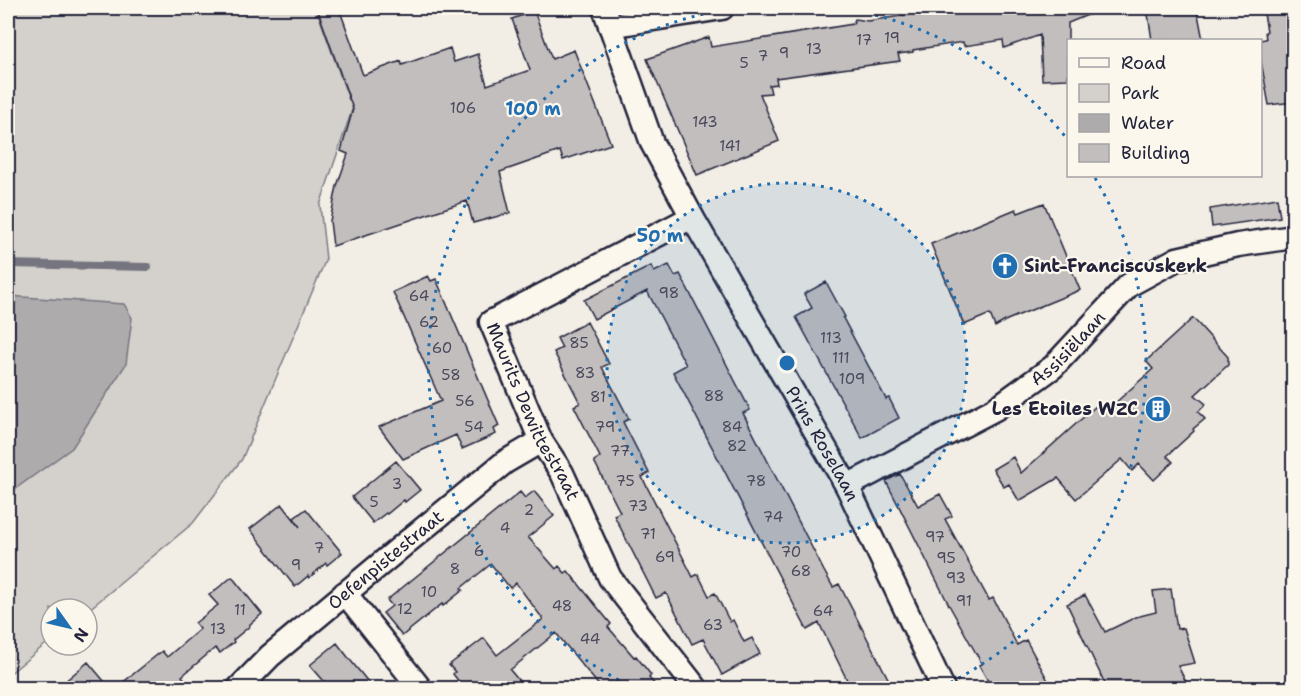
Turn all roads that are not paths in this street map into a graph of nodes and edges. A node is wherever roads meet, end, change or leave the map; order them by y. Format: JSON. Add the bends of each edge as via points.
{"nodes":[{"id":1,"x":722,"y":8,"type":"edge"},
{"id":2,"x":607,"y":17,"type":"edge"},
{"id":3,"x":692,"y":218,"type":"junction"},
{"id":4,"x":1293,"y":237,"type":"edge"},
{"id":5,"x":541,"y":441,"type":"junction"},
{"id":6,"x":847,"y":486,"type":"junction"},
{"id":7,"x":345,"y":593,"type":"junction"},
{"id":8,"x":239,"y":688,"type":"edge"},
{"id":9,"x":420,"y":688,"type":"edge"},
{"id":10,"x":696,"y":688,"type":"edge"},
{"id":11,"x":943,"y":688,"type":"edge"}],
"edges":[{"from":1,"to":2,"type":"street"},
{"from":2,"to":3,"type":"street","name":"Prins Roselaan","via":[[652,143]]},
{"from":3,"to":5,"type":"street","name":"Maurits Dewittestraat","via":[[491,322]]},
{"from":3,"to":6,"type":"street","name":"Prins Roselaan"},
{"from":4,"to":6,"type":"street","name":"Assisiëlaan","via":[[1177,259],[1129,285],[1053,367],[995,409]]},
{"from":5,"to":7,"type":"street","name":"Oefenpistestraat","via":[[505,462]]},
{"from":5,"to":10,"type":"street","name":"Maurits Dewittestraat","via":[[562,473],[610,578]]},
{"from":6,"to":11,"type":"street","name":"Prins Roselaan"},
{"from":7,"to":8,"type":"street","name":"Oefenpistestraat","via":[[270,656]]},
{"from":7,"to":9,"type":"street"}]}
